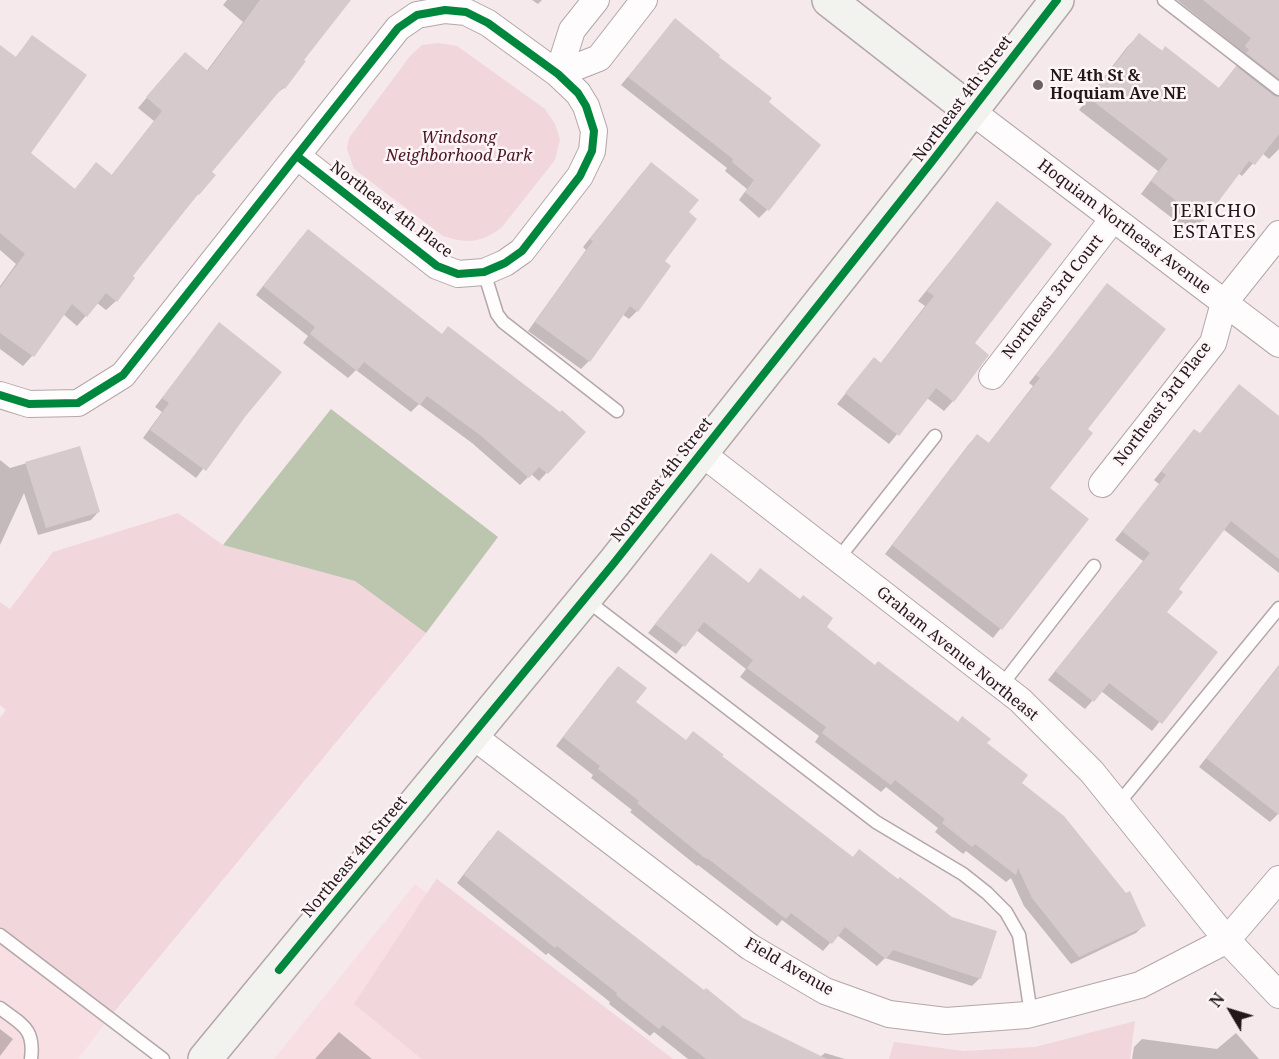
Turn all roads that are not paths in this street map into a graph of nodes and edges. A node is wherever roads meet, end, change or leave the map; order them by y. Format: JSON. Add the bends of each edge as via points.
{"nodes":[{"id":1,"x":596,"y":0,"type":"edge"},
{"id":2,"x":644,"y":0,"type":"edge"},
{"id":3,"x":829,"y":0,"type":"edge"},
{"id":4,"x":1057,"y":0,"type":"edge"},
{"id":5,"x":1164,"y":0,"type":"edge"},
{"id":6,"x":558,"y":74,"type":"junction"},
{"id":7,"x":1279,"y":89,"type":"edge"},
{"id":8,"x":970,"y":110,"type":"junction"},
{"id":9,"x":297,"y":156,"type":"junction"},
{"id":10,"x":1113,"y":219,"type":"junction"},
{"id":11,"x":1279,"y":234,"type":"edge"},
{"id":12,"x":484,"y":272,"type":"junction"},
{"id":13,"x":1224,"y":303,"type":"junction"},
{"id":14,"x":1279,"y":344,"type":"edge"},
{"id":15,"x":992,"y":376,"type":"dead end"},
{"id":16,"x":0,"y":395,"type":"edge"},
{"id":17,"x":617,"y":411,"type":"dead end"},
{"id":18,"x":935,"y":436,"type":"dead end"},
{"id":19,"x":700,"y":452,"type":"junction"},
{"id":20,"x":1102,"y":484,"type":"dead end"},
{"id":21,"x":838,"y":559,"type":"junction"},
{"id":22,"x":1094,"y":566,"type":"dead end"},
{"id":23,"x":585,"y":599,"type":"junction"},
{"id":24,"x":1279,"y":608,"type":"edge"},
{"id":25,"x":1001,"y":686,"type":"junction"},
{"id":26,"x":473,"y":736,"type":"junction"},
{"id":27,"x":1118,"y":804,"type":"junction"},
{"id":28,"x":1279,"y":879,"type":"edge"},
{"id":29,"x":0,"y":935,"type":"edge"},
{"id":30,"x":1227,"y":940,"type":"junction"},
{"id":31,"x":1279,"y":995,"type":"edge"},
{"id":32,"x":0,"y":1008,"type":"edge"},
{"id":33,"x":1030,"y":1014,"type":"junction"},
{"id":34,"x":31,"y":1059,"type":"edge"},
{"id":35,"x":163,"y":1059,"type":"edge"},
{"id":36,"x":205,"y":1059,"type":"edge"}],
"edges":[{"from":1,"to":6,"type":"street","via":[[572,30]]},
{"from":2,"to":6,"type":"street","via":[[599,58]]},
{"from":3,"to":8,"type":"main road"},
{"from":4,"to":8,"type":"main road","name":"Northeast 4th Street"},
{"from":5,"to":7,"type":"lane"},
{"from":6,"to":9,"type":"street","name":"Northeast 4th Place","via":[[488,23],[465,12],[445,10],[417,15],[398,28]]},
{"from":6,"to":12,"type":"street","name":"Northeast 4th Place","via":[[579,93],[586,106],[594,131],[592,151],[580,176],[522,251]]},
{"from":8,"to":10,"type":"street","name":"Hoquiam Northeast Avenue"},
{"from":8,"to":19,"type":"main road","name":"Northeast 4th Street"},
{"from":9,"to":12,"type":"street","name":"Northeast 4th Place","via":[[437,266],[458,274]]},
{"from":9,"to":16,"type":"street","name":"Northeast 4th Place","via":[[123,375],[78,403],[29,404]]},
{"from":10,"to":13,"type":"street","name":"Hoquiam Northeast Avenue"},
{"from":10,"to":15,"type":"street","name":"Northeast 3rd Court"},
{"from":11,"to":13,"type":"street","name":"Northeast 3rd Place"},
{"from":12,"to":17,"type":"lane","via":[[503,322]]},
{"from":13,"to":14,"type":"street","name":"Hoquiam Northeast Avenue"},
{"from":13,"to":20,"type":"street","name":"Northeast 3rd Place","via":[[1213,343]]},
{"from":18,"to":21,"type":"lane"},
{"from":19,"to":21,"type":"street","name":"Graham Avenue Northeast"},
{"from":19,"to":23,"type":"main road","name":"Northeast 4th Street"},
{"from":21,"to":25,"type":"street","name":"Graham Avenue Northeast"},
{"from":22,"to":25,"type":"lane"},
{"from":23,"to":26,"type":"main road","name":"Northeast 4th Street"},
{"from":23,"to":33,"type":"lane","via":[[876,822],[963,874],[987,893],[1006,912],[1019,935]]},
{"from":24,"to":27,"type":"lane"},
{"from":25,"to":27,"type":"street","name":"Graham Avenue Northeast","via":[[1092,772]]},
{"from":26,"to":33,"type":"street","name":"Field Avenue","via":[[750,947],[825,991],[889,1014],[946,1020]]},
{"from":26,"to":36,"type":"main road","name":"Northeast 4th Street"},
{"from":27,"to":30,"type":"street","name":"Graham Avenue Northeast"},
{"from":28,"to":30,"type":"street"},
{"from":29,"to":35,"type":"lane"},
{"from":30,"to":31,"type":"street","name":"Graham Avenue Northeast"},
{"from":30,"to":33,"type":"street","name":"Field Avenue","via":[[1140,985]]},
{"from":32,"to":34,"type":"lane","via":[[28,1029],[33,1043]]}]}
